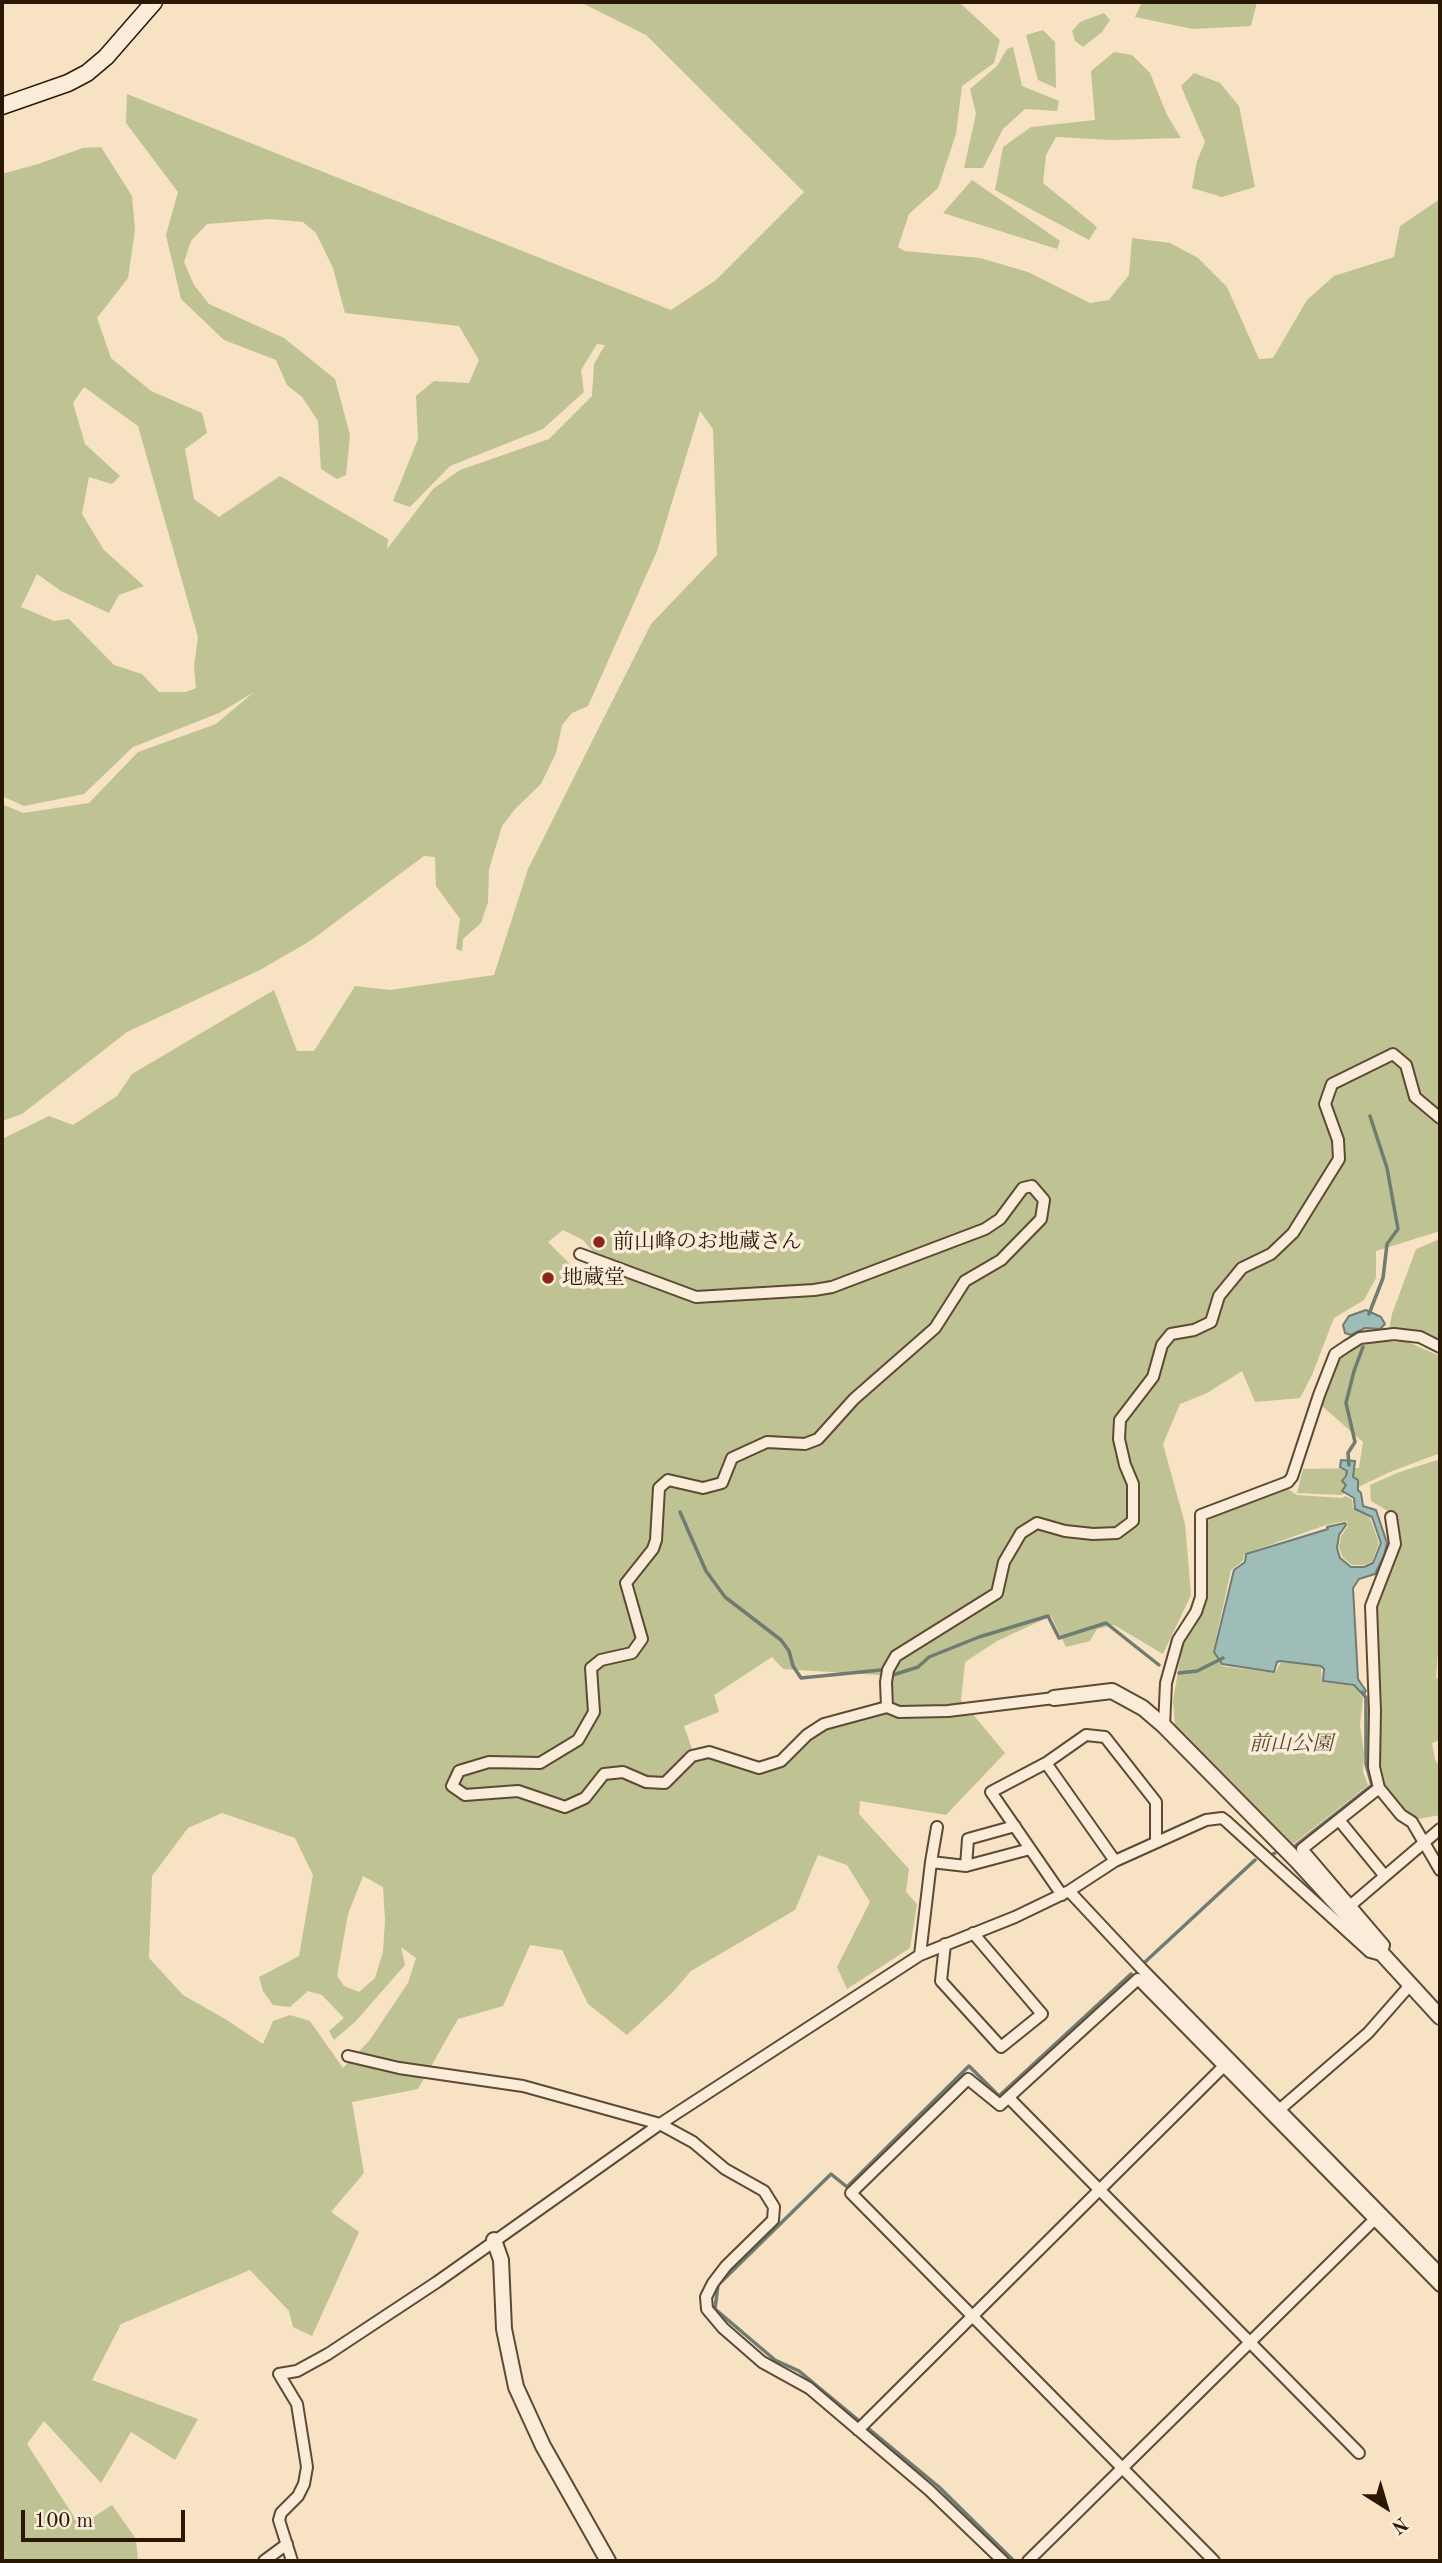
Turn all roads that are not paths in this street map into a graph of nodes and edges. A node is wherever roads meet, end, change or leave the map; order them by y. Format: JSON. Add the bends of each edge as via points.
{"nodes":[{"id":1,"x":154,"y":2,"type":"edge"},
{"id":2,"x":2,"y":106,"type":"edge"},
{"id":3,"x":1440,"y":1118,"type":"edge"},
{"id":4,"x":580,"y":1254,"type":"dead end"},
{"id":5,"x":1440,"y":1347,"type":"edge"},
{"id":6,"x":1391,"y":1517,"type":"dead end"},
{"id":7,"x":1054,"y":1698,"type":"joint"},
{"id":8,"x":887,"y":1707,"type":"junction"},
{"id":9,"x":1164,"y":1726,"type":"junction"},
{"id":10,"x":1046,"y":1763,"type":"junction"},
{"id":11,"x":1379,"y":1788,"type":"junction"},
{"id":12,"x":1339,"y":1820,"type":"junction"},
{"id":13,"x":1015,"y":1826,"type":"junction"},
{"id":14,"x":937,"y":1827,"type":"dead end"},
{"id":15,"x":1440,"y":1829,"type":"edge"},
{"id":16,"x":1156,"y":1842,"type":"junction"},
{"id":17,"x":1423,"y":1842,"type":"junction"},
{"id":18,"x":1030,"y":1849,"type":"junction"},
{"id":19,"x":1115,"y":1861,"type":"junction"},
{"id":20,"x":931,"y":1862,"type":"junction"},
{"id":21,"x":966,"y":1866,"type":"junction"},
{"id":22,"x":1440,"y":1870,"type":"edge"},
{"id":23,"x":1384,"y":1875,"type":"junction"},
{"id":24,"x":1066,"y":1893,"type":"junction"},
{"id":25,"x":1351,"y":1905,"type":"junction"},
{"id":26,"x":974,"y":1933,"type":"junction"},
{"id":27,"x":945,"y":1944,"type":"junction"},
{"id":28,"x":920,"y":1955,"type":"junction"},
{"id":29,"x":1381,"y":1955,"type":"junction"},
{"id":30,"x":1411,"y":1984,"type":"junction"},
{"id":31,"x":1438,"y":2011,"type":"edge"},
{"id":32,"x":348,"y":2056,"type":"dead end"},
{"id":33,"x":1227,"y":2063,"type":"junction"},
{"id":34,"x":1009,"y":2098,"type":"junction"},
{"id":35,"x":1279,"y":2110,"type":"junction"},
{"id":36,"x":660,"y":2124,"type":"junction"},
{"id":37,"x":1100,"y":2189,"type":"junction"},
{"id":38,"x":1375,"y":2219,"type":"junction"},
{"id":39,"x":494,"y":2240,"type":"junction"},
{"id":40,"x":1440,"y":2273,"type":"edge"},
{"id":41,"x":1440,"y":2286,"type":"edge"},
{"id":42,"x":973,"y":2316,"type":"junction"},
{"id":43,"x":1250,"y":2343,"type":"junction"},
{"id":44,"x":858,"y":2430,"type":"junction"},
{"id":45,"x":1359,"y":2452,"type":"dead end"},
{"id":46,"x":1123,"y":2468,"type":"junction"},
{"id":47,"x":287,"y":2544,"type":"junction"},
{"id":48,"x":264,"y":2561,"type":"edge"},
{"id":49,"x":292,"y":2561,"type":"edge"},
{"id":50,"x":608,"y":2561,"type":"edge"},
{"id":51,"x":1003,"y":2561,"type":"edge"},
{"id":52,"x":1028,"y":2561,"type":"edge"},
{"id":53,"x":1214,"y":2561,"type":"edge"}],
"edges":[{"from":1,"to":2,"type":"main road","via":[[106,58],[87,73]]},
{"from":3,"to":8,"type":"street","via":[[1415,1097],[1406,1065],[1393,1054],[1332,1084],[1325,1104],[1338,1140],[1339,1159],[1293,1233],[1271,1254],[1242,1268],[1219,1296],[1211,1322],[1171,1334],[1162,1345],[1153,1377],[1120,1420],[1119,1439],[1133,1484],[1133,1521],[1117,1533],[1065,1531],[1037,1523],[1021,1534],[1004,1562],[997,1594],[893,1660],[886,1682]]},
{"from":4,"to":8,"type":"street","via":[[696,1297],[814,1290],[985,1229],[1000,1219],[1023,1188],[1032,1186],[1044,1200],[1041,1219],[1000,1260],[965,1281],[935,1328],[853,1399],[818,1439],[805,1444],[767,1442],[732,1458],[722,1483],[703,1488],[668,1480],[659,1488],[653,1549],[626,1583],[642,1639],[632,1653],[601,1660],[591,1668],[594,1712],[578,1740],[540,1763],[489,1762],[459,1771],[452,1786],[465,1795],[518,1791],[565,1807],[585,1798],[604,1774],[623,1772],[646,1782],[665,1783],[692,1756],[709,1752],[759,1768],[781,1761],[824,1724]]},
{"from":5,"to":9,"type":"street","via":[[1420,1337],[1394,1334],[1360,1338],[1335,1354],[1288,1482],[1201,1516],[1200,1597],[1178,1640],[1166,1683]]},
{"from":6,"to":11,"type":"street","via":[[1395,1544],[1371,1606],[1374,1767]]},
{"from":7,"to":8,"type":"street","via":[[948,1712],[899,1712]]},
{"from":7,"to":9,"type":"street","via":[[1112,1691],[1143,1707]]},
{"from":9,"to":29,"type":"street","via":[[1297,1861]]},
{"from":10,"to":13,"type":"street","via":[[991,1792]]},
{"from":10,"to":16,"type":"street","via":[[1086,1735],[1105,1737],[1156,1802]]},
{"from":10,"to":19,"type":"street"},
{"from":11,"to":12,"type":"street"},
{"from":11,"to":17,"type":"street","via":[[1412,1822]]},
{"from":12,"to":23,"type":"street"},
{"from":12,"to":25,"type":"street","via":[[1302,1849]]},
{"from":13,"to":18,"type":"street"},
{"from":13,"to":21,"type":"street","via":[[968,1839]]},
{"from":14,"to":20,"type":"street"},
{"from":15,"to":17,"type":"street"},
{"from":16,"to":19,"type":"street"},
{"from":16,"to":29,"type":"street","via":[[1206,1820],[1222,1818],[1370,1952]]},
{"from":17,"to":22,"type":"street"},
{"from":17,"to":23,"type":"street"},
{"from":18,"to":21,"type":"street"},
{"from":18,"to":24,"type":"street"},
{"from":19,"to":24,"type":"street"},
{"from":20,"to":21,"type":"street"},
{"from":20,"to":28,"type":"street"},
{"from":23,"to":25,"type":"street"},
{"from":24,"to":26,"type":"street"},
{"from":24,"to":33,"type":"street"},
{"from":25,"to":29,"type":"street","via":[[1384,1945]]},
{"from":26,"to":27,"type":"street"},
{"from":26,"to":27,"type":"street","via":[[1042,2014],[1000,2047],[941,1981]]},
{"from":27,"to":28,"type":"street"},
{"from":28,"to":36,"type":"street"},
{"from":29,"to":30,"type":"street"},
{"from":30,"to":31,"type":"street"},
{"from":30,"to":35,"type":"street","via":[[1368,2033]]},
{"from":32,"to":36,"type":"street","via":[[523,2086]]},
{"from":33,"to":34,"type":"street","via":[[1138,1979]]},
{"from":33,"to":35,"type":"street"},
{"from":33,"to":37,"type":"street"},
{"from":33,"to":38,"type":"street"},
{"from":34,"to":37,"type":"street"},
{"from":34,"to":42,"type":"street","via":[[1000,2105],[968,2079],[851,2193]]},
{"from":35,"to":40,"type":"street"},
{"from":36,"to":39,"type":"street"},
{"from":36,"to":44,"type":"street","via":[[764,2191],[774,2207],[772,2220],[713,2283],[706,2297],[707,2309],[762,2362],[809,2388]]},
{"from":37,"to":42,"type":"street"},
{"from":37,"to":43,"type":"street"},
{"from":38,"to":41,"type":"street"},
{"from":38,"to":43,"type":"street"},
{"from":39,"to":47,"type":"street","via":[[328,2354],[297,2371],[279,2374],[297,2404],[307,2467],[298,2496],[279,2520]]},
{"from":39,"to":50,"type":"street","via":[[501,2260],[504,2329],[516,2387],[543,2446]]},
{"from":42,"to":44,"type":"street"},
{"from":42,"to":46,"type":"street"},
{"from":43,"to":45,"type":"street"},
{"from":43,"to":46,"type":"street"},
{"from":44,"to":51,"type":"street"},
{"from":46,"to":52,"type":"street"},
{"from":46,"to":53,"type":"street"},
{"from":47,"to":48,"type":"street"},
{"from":47,"to":49,"type":"street"}]}
